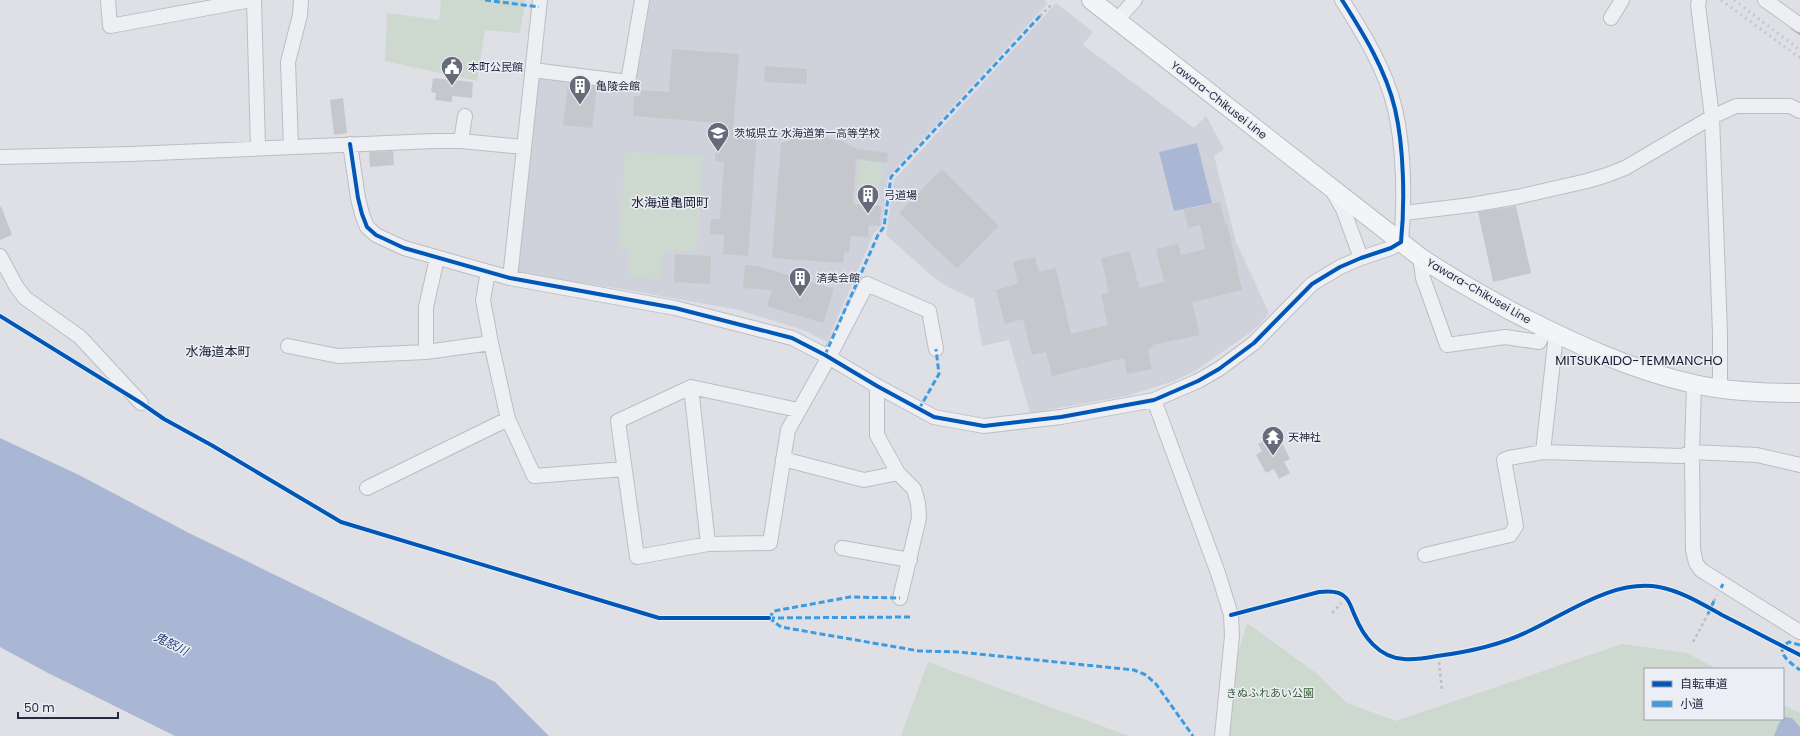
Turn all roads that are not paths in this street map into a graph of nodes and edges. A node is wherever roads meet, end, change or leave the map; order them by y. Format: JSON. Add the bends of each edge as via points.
{"nodes":[{"id":1,"x":108,"y":0,"type":"edge"},
{"id":2,"x":251,"y":0,"type":"edge"},
{"id":3,"x":254,"y":0,"type":"edge"},
{"id":4,"x":301,"y":0,"type":"edge"},
{"id":5,"x":540,"y":0,"type":"edge"},
{"id":6,"x":642,"y":0,"type":"edge"},
{"id":7,"x":1091,"y":0,"type":"edge"},
{"id":8,"x":1135,"y":0,"type":"edge"},
{"id":9,"x":1342,"y":0,"type":"edge"},
{"id":10,"x":1622,"y":0,"type":"edge"},
{"id":11,"x":1765,"y":0,"type":"edge"},
{"id":12,"x":1695,"y":2,"type":"edge"},
{"id":13,"x":1610,"y":18,"type":"dead end"},
{"id":14,"x":1116,"y":20,"type":"junction"},
{"id":15,"x":1800,"y":25,"type":"edge"},
{"id":16,"x":533,"y":70,"type":"junction"},
{"id":17,"x":1800,"y":111,"type":"edge"},
{"id":18,"x":465,"y":116,"type":"dead end"},
{"id":19,"x":1712,"y":117,"type":"junction"},
{"id":20,"x":461,"y":141,"type":"junction"},
{"id":21,"x":350,"y":144,"type":"junction"},
{"id":22,"x":291,"y":147,"type":"junction"},
{"id":23,"x":524,"y":147,"type":"junction"},
{"id":24,"x":258,"y":148,"type":"junction"},
{"id":25,"x":0,"y":157,"type":"edge"},
{"id":26,"x":1329,"y":184,"type":"junction"},
{"id":27,"x":1404,"y":213,"type":"junction"},
{"id":28,"x":1401,"y":242,"type":"junction"},
{"id":29,"x":0,"y":256,"type":"edge"},
{"id":30,"x":1420,"y":257,"type":"junction"},
{"id":31,"x":437,"y":258,"type":"junction"},
{"id":32,"x":1361,"y":258,"type":"junction"},
{"id":33,"x":488,"y":272,"type":"junction"},
{"id":34,"x":510,"y":278,"type":"junction"},
{"id":35,"x":1551,"y":331,"type":"junction"},
{"id":36,"x":491,"y":343,"type":"junction"},
{"id":37,"x":288,"y":346,"type":"dead end"},
{"id":38,"x":936,"y":349,"type":"dead end"},
{"id":39,"x":426,"y":352,"type":"junction"},
{"id":40,"x":829,"y":357,"type":"junction"},
{"id":41,"x":1694,"y":384,"type":"junction"},
{"id":42,"x":877,"y":386,"type":"junction"},
{"id":43,"x":691,"y":387,"type":"junction"},
{"id":44,"x":1720,"y":389,"type":"junction"},
{"id":45,"x":1800,"y":393,"type":"edge"},
{"id":46,"x":1154,"y":400,"type":"junction"},
{"id":47,"x":141,"y":403,"type":"dead end"},
{"id":48,"x":798,"y":410,"type":"junction"},
{"id":49,"x":508,"y":418,"type":"junction"},
{"id":50,"x":1543,"y":452,"type":"junction"},
{"id":51,"x":1692,"y":452,"type":"junction"},
{"id":52,"x":783,"y":459,"type":"junction"},
{"id":53,"x":1800,"y":465,"type":"edge"},
{"id":54,"x":624,"y":469,"type":"junction"},
{"id":55,"x":898,"y":473,"type":"junction"},
{"id":56,"x":367,"y":488,"type":"dead end"},
{"id":57,"x":708,"y":544,"type":"junction"},
{"id":58,"x":842,"y":548,"type":"dead end"},
{"id":59,"x":1424,"y":554,"type":"dead end"},
{"id":60,"x":910,"y":560,"type":"junction"},
{"id":61,"x":900,"y":598,"type":"dead end"},
{"id":62,"x":1800,"y":632,"type":"edge"},
{"id":63,"x":1222,"y":736,"type":"edge"}],
"edges":[{"from":1,"to":2,"type":"street","via":[[110,26]]},
{"from":3,"to":24,"type":"street"},
{"from":4,"to":22,"type":"street","via":[[300,15],[288,62]]},
{"from":5,"to":16,"type":"street"},
{"from":6,"to":16,"type":"street","via":[[628,82]]},
{"from":7,"to":14,"type":"main road","name":"Yawara-Chikusei Line"},
{"from":8,"to":14,"type":"street"},
{"from":9,"to":27,"type":"street","via":[[1384,75],[1395,108]]},
{"from":10,"to":13,"type":"street"},
{"from":11,"to":15,"type":"street"},
{"from":12,"to":19,"type":"street"},
{"from":14,"to":26,"type":"main road","name":"Yawara-Chikusei Line"},
{"from":16,"to":23,"type":"street"},
{"from":17,"to":19,"type":"street","via":[[1790,106],[1736,106]]},
{"from":18,"to":20,"type":"street"},
{"from":19,"to":27,"type":"street","via":[[1625,168],[1600,177],[1487,203]]},
{"from":19,"to":44,"type":"street"},
{"from":20,"to":21,"type":"street"},
{"from":20,"to":23,"type":"street"},
{"from":21,"to":22,"type":"street"},
{"from":21,"to":31,"type":"street","via":[[358,198],[367,227],[376,235],[404,248]]},
{"from":22,"to":24,"type":"street"},
{"from":23,"to":34,"type":"street"},
{"from":24,"to":25,"type":"street"},
{"from":26,"to":28,"type":"main road","name":"Yawara-Chikusei Line"},
{"from":26,"to":32,"type":"street","via":[[1342,209]]},
{"from":27,"to":28,"type":"street"},
{"from":28,"to":30,"type":"main road","name":"Yawara-Chikusei Line"},
{"from":28,"to":32,"type":"street"},
{"from":29,"to":47,"type":"street","via":[[25,298],[80,337]]},
{"from":30,"to":35,"type":"main road","name":"Yawara-Chikusei Line","via":[[1464,285]]},
{"from":30,"to":35,"type":"street","via":[[1423,278],[1447,344],[1505,338],[1539,342]]},
{"from":31,"to":33,"type":"street"},
{"from":31,"to":39,"type":"street","via":[[426,307]]},
{"from":32,"to":46,"type":"street","via":[[1312,284],[1254,343],[1219,369]]},
{"from":33,"to":34,"type":"street"},
{"from":33,"to":36,"type":"street","via":[[483,300]]},
{"from":34,"to":40,"type":"street","via":[[713,317],[792,338]]},
{"from":35,"to":41,"type":"main road","name":"Yawara-Chikusei Line","via":[[1614,360]]},
{"from":35,"to":50,"type":"street"},
{"from":36,"to":39,"type":"street"},
{"from":36,"to":49,"type":"street"},
{"from":37,"to":39,"type":"street","via":[[338,356]]},
{"from":38,"to":40,"type":"street","via":[[930,311],[867,284]]},
{"from":40,"to":42,"type":"street"},
{"from":40,"to":48,"type":"street"},
{"from":41,"to":44,"type":"main road","name":"Yawara-Chikusei Line"},
{"from":41,"to":51,"type":"street"},
{"from":42,"to":46,"type":"street","via":[[934,417],[984,426],[1061,417]]},
{"from":42,"to":55,"type":"street","via":[[877,435]]},
{"from":43,"to":48,"type":"street"},
{"from":43,"to":54,"type":"street","via":[[618,421]]},
{"from":43,"to":57,"type":"street"},
{"from":44,"to":45,"type":"main road","name":"Yawara-Chikusei Line"},
{"from":46,"to":63,"type":"street","via":[[1231,615],[1232,636]]},
{"from":48,"to":52,"type":"street","via":[[788,430]]},
{"from":49,"to":54,"type":"street","via":[[534,476]]},
{"from":49,"to":56,"type":"street"},
{"from":50,"to":51,"type":"street","via":[[1682,456]]},
{"from":50,"to":59,"type":"street","via":[[1504,460],[1516,526],[1510,535]]},
{"from":51,"to":53,"type":"street","via":[[1757,455]]},
{"from":51,"to":62,"type":"street","via":[[1693,550],[1696,563],[1701,570]]},
{"from":52,"to":55,"type":"street","via":[[864,480]]},
{"from":52,"to":57,"type":"street","via":[[770,543]]},
{"from":54,"to":57,"type":"street","via":[[637,557]]},
{"from":55,"to":60,"type":"street","via":[[914,489],[918,503],[919,518]]},
{"from":58,"to":60,"type":"street"},
{"from":60,"to":61,"type":"street"}]}
